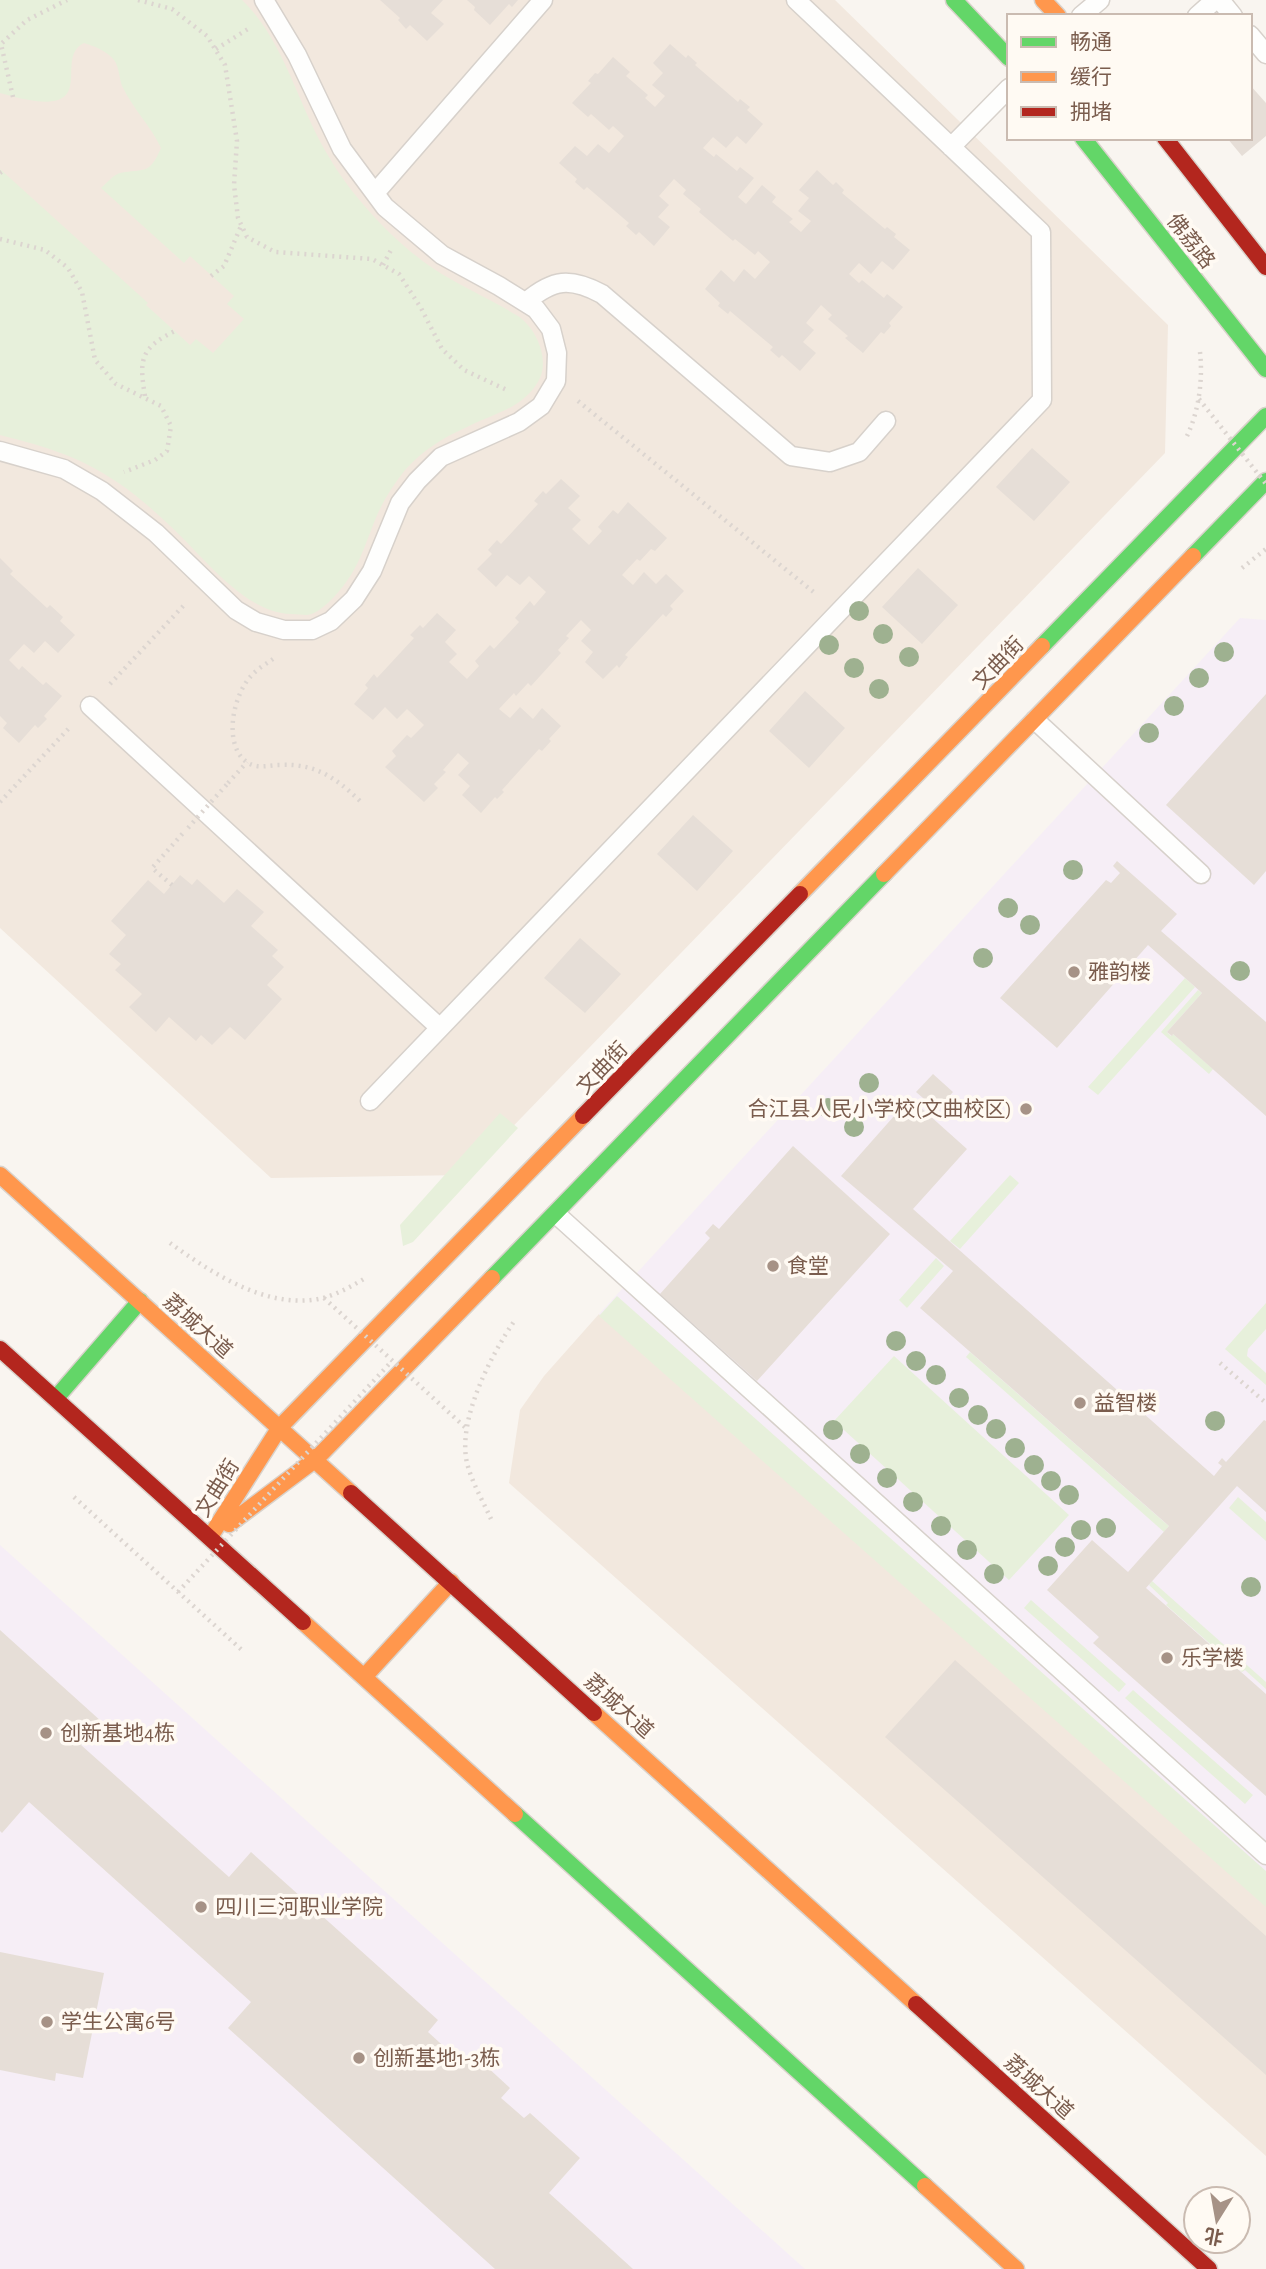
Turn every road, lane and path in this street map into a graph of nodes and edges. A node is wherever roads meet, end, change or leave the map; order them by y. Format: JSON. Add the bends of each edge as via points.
{"nodes":[{"id":1,"x":67,"y":0,"type":"edge"},
{"id":2,"x":138,"y":0,"type":"edge"},
{"id":3,"x":264,"y":0,"type":"edge"},
{"id":4,"x":543,"y":0,"type":"edge"},
{"id":5,"x":796,"y":0,"type":"edge"},
{"id":6,"x":954,"y":0,"type":"edge"},
{"id":7,"x":1043,"y":0,"type":"edge"},
{"id":8,"x":1100,"y":0,"type":"edge"},
{"id":9,"x":1218,"y":0,"type":"edge"},
{"id":10,"x":1056,"y":14,"type":"edge"},
{"id":11,"x":1083,"y":14,"type":"edge"},
{"id":12,"x":1200,"y":14,"type":"edge"},
{"id":13,"x":1231,"y":14,"type":"edge"},
{"id":14,"x":1252,"y":38,"type":"edge"},
{"id":15,"x":1,"y":43,"type":"edge"},
{"id":16,"x":1266,"y":54,"type":"edge"},
{"id":17,"x":1007,"y":56,"type":"edge"},
{"id":18,"x":1007,"y":90,"type":"edge"},
{"id":19,"x":13,"y":97,"type":"dead end"},
{"id":20,"x":1085,"y":140,"type":"edge"},
{"id":21,"x":1167,"y":140,"type":"edge"},
{"id":22,"x":951,"y":147,"type":"junction"},
{"id":23,"x":374,"y":193,"type":"junction"},
{"id":24,"x":241,"y":225,"type":"junction"},
{"id":25,"x":0,"y":239,"type":"edge"},
{"id":26,"x":1266,"y":267,"type":"edge"},
{"id":27,"x":211,"y":276,"type":"dead end"},
{"id":28,"x":526,"y":302,"type":"junction"},
{"id":29,"x":175,"y":331,"type":"dead end"},
{"id":30,"x":1200,"y":344,"type":"dead end"},
{"id":31,"x":1266,"y":369,"type":"edge"},
{"id":32,"x":555,"y":382,"type":"junction"},
{"id":33,"x":145,"y":397,"type":"junction"},
{"id":34,"x":1199,"y":399,"type":"junction"},
{"id":35,"x":541,"y":406,"type":"junction"},
{"id":36,"x":1266,"y":416,"type":"edge"},
{"id":37,"x":886,"y":421,"type":"dead end"},
{"id":38,"x":1184,"y":441,"type":"dead end"},
{"id":39,"x":0,"y":451,"type":"edge"},
{"id":40,"x":1266,"y":482,"type":"edge"},
{"id":41,"x":102,"y":491,"type":"junction"},
{"id":42,"x":816,"y":593,"type":"dead end"},
{"id":43,"x":185,"y":604,"type":"dead end"},
{"id":44,"x":305,"y":630,"type":"junction"},
{"id":45,"x":107,"y":687,"type":"dead end"},
{"id":46,"x":90,"y":706,"type":"dead end"},
{"id":47,"x":1035,"y":720,"type":"junction"},
{"id":48,"x":40,"y":759,"type":"dead end"},
{"id":49,"x":247,"y":762,"type":"junction"},
{"id":50,"x":360,"y":801,"type":"dead end"},
{"id":51,"x":0,"y":802,"type":"edge"},
{"id":52,"x":1201,"y":874,"type":"dead end"},
{"id":53,"x":172,"y":885,"type":"dead end"},
{"id":54,"x":440,"y":1028,"type":"junction"},
{"id":55,"x":370,"y":1101,"type":"dead end"},
{"id":56,"x":0,"y":1175,"type":"edge"},
{"id":57,"x":556,"y":1214,"type":"junction"},
{"id":58,"x":170,"y":1243,"type":"dead end"},
{"id":59,"x":374,"y":1271,"type":"dead end"},
{"id":60,"x":324,"y":1298,"type":"junction"},
{"id":61,"x":140,"y":1301,"type":"junction"},
{"id":62,"x":515,"y":1320,"type":"dead end"},
{"id":63,"x":0,"y":1349,"type":"edge"},
{"id":64,"x":392,"y":1361,"type":"junction"},
{"id":65,"x":1220,"y":1363,"type":"dead end"},
{"id":66,"x":56,"y":1398,"type":"junction"},
{"id":67,"x":1266,"y":1403,"type":"edge"},
{"id":68,"x":280,"y":1427,"type":"junction"},
{"id":69,"x":467,"y":1429,"type":"junction"},
{"id":70,"x":316,"y":1459,"type":"junction"},
{"id":71,"x":74,"y":1497,"type":"dead end"},
{"id":72,"x":491,"y":1519,"type":"dead end"},
{"id":73,"x":210,"y":1537,"type":"junction"},
{"id":74,"x":451,"y":1582,"type":"junction"},
{"id":75,"x":178,"y":1592,"type":"junction"},
{"id":76,"x":244,"y":1652,"type":"dead end"},
{"id":77,"x":364,"y":1677,"type":"junction"},
{"id":78,"x":1266,"y":1855,"type":"edge"},
{"id":79,"x":1016,"y":2269,"type":"edge"},
{"id":80,"x":1209,"y":2269,"type":"edge"}],
"edges":[{"from":1,"to":15,"type":"path","via":[[27,20]]},
{"from":2,"to":24,"type":"path","via":[[172,9],[207,36],[225,65],[237,141],[234,185]]},
{"from":3,"to":23,"type":"lane","via":[[297,54],[342,149]]},
{"from":4,"to":23,"type":"lane"},
{"from":5,"to":22,"type":"lane"},
{"from":6,"to":17,"type":"main road"},
{"from":7,"to":10,"type":"main road"},
{"from":8,"to":11,"type":"lane"},
{"from":9,"to":12,"type":"lane"},
{"from":9,"to":13,"type":"lane"},
{"from":14,"to":16,"type":"lane"},
{"from":15,"to":19,"type":"path"},
{"from":18,"to":22,"type":"lane"},
{"from":20,"to":31,"type":"main road","name":"佛荔路"},
{"from":21,"to":26,"type":"main road","name":"佛荔路"},
{"from":22,"to":54,"type":"lane","via":[[1041,232],[1042,400]]},
{"from":23,"to":28,"type":"lane","via":[[442,255]]},
{"from":24,"to":27,"type":"path","via":[[224,265]]},
{"from":24,"to":35,"type":"path","via":[[247,237],[275,252],[372,259],[399,274],[442,349],[464,370]]},
{"from":25,"to":33,"type":"path","via":[[45,250],[68,268],[82,292],[95,360],[116,384]]},
{"from":28,"to":32,"type":"lane","via":[[551,329],[557,353]]},
{"from":28,"to":37,"type":"lane","via":[[559,282],[583,284],[602,294],[791,456],[830,462],[859,452]]},
{"from":29,"to":33,"type":"path","via":[[160,338],[143,356]]},
{"from":30,"to":34,"type":"path"},
{"from":32,"to":35,"type":"lane"},
{"from":32,"to":42,"type":"path"},
{"from":33,"to":41,"type":"path","via":[[161,407],[172,426],[167,451],[126,470]]},
{"from":34,"to":38,"type":"path"},
{"from":34,"to":40,"type":"path","bridge":true},
{"from":35,"to":44,"type":"lane","via":[[519,422],[441,457],[400,503],[372,571],[354,599],[331,621]]},
{"from":36,"to":68,"type":"main road","name":"文曲街"},
{"from":39,"to":41,"type":"lane","via":[[64,469]]},
{"from":40,"to":47,"type":"main road","name":"文曲街"},
{"from":41,"to":44,"type":"lane","via":[[156,533],[236,610],[284,630]]},
{"from":43,"to":45,"type":"path"},
{"from":44,"to":49,"type":"path","via":[[250,676],[238,699],[232,719],[236,748]]},
{"from":46,"to":54,"type":"lane"},
{"from":47,"to":52,"type":"lane"},
{"from":47,"to":57,"type":"main road","name":"文曲街"},
{"from":48,"to":51,"type":"path"},
{"from":49,"to":50,"type":"path","via":[[317,770],[336,778]]},
{"from":49,"to":53,"type":"path","bridge":true,"via":[[152,868]]},
{"from":54,"to":55,"type":"lane"},
{"from":56,"to":61,"type":"main road","name":"荔城大道"},
{"from":57,"to":70,"type":"main road","name":"文曲街"},
{"from":57,"to":78,"type":"lane"},
{"from":58,"to":60,"type":"path","via":[[239,1286],[272,1296]]},
{"from":59,"to":60,"type":"path"},
{"from":60,"to":64,"type":"path","bridge":true},
{"from":61,"to":66,"type":"main road"},
{"from":61,"to":68,"type":"main road","name":"荔城大道"},
{"from":62,"to":69,"type":"path","via":[[480,1383]]},
{"from":63,"to":66,"type":"main road"},
{"from":64,"to":69,"type":"path","bridge":true},
{"from":64,"to":75,"type":"path","bridge":true},
{"from":65,"to":67,"type":"path"},
{"from":66,"to":73,"type":"main road"},
{"from":68,"to":70,"type":"main road","name":"荔城大道"},
{"from":68,"to":73,"type":"main road","name":"文曲街"},
{"from":69,"to":72,"type":"path","via":[[467,1461]]},
{"from":70,"to":73,"type":"main road","name":"文曲街"},
{"from":70,"to":74,"type":"main road","name":"荔城大道"},
{"from":71,"to":75,"type":"path"},
{"from":73,"to":77,"type":"main road"},
{"from":74,"to":77,"type":"main road"},
{"from":74,"to":80,"type":"main road","name":"荔城大道"},
{"from":75,"to":76,"type":"path"},
{"from":77,"to":79,"type":"main road"}]}
